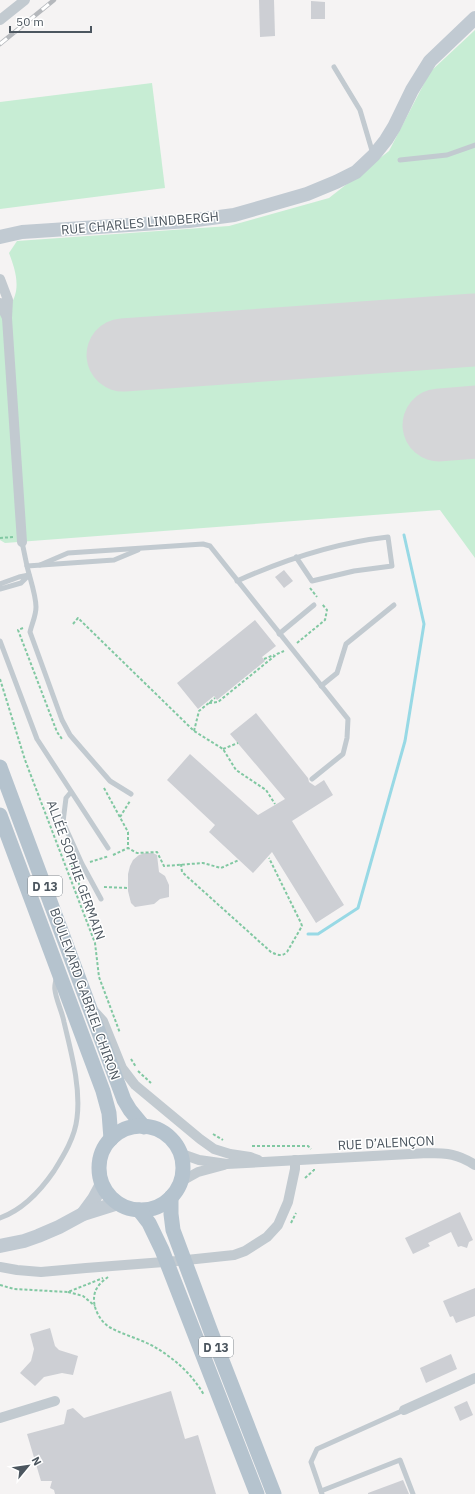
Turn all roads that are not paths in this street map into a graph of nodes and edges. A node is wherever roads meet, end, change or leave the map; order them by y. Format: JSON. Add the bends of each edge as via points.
{"nodes":[{"id":1,"x":25,"y":0,"type":"edge"},
{"id":2,"x":475,"y":18,"type":"edge"},
{"id":3,"x":0,"y":20,"type":"edge"},
{"id":4,"x":334,"y":67,"type":"dead end"},
{"id":5,"x":475,"y":145,"type":"edge"},
{"id":6,"x":374,"y":155,"type":"junction"},
{"id":7,"x":400,"y":160,"type":"dead end"},
{"id":8,"x":6,"y":236,"type":"edge"},
{"id":9,"x":0,"y":248,"type":"edge"},
{"id":10,"x":0,"y":279,"type":"edge"},
{"id":11,"x":0,"y":303,"type":"edge"},
{"id":12,"x":8,"y":318,"type":"junction"},
{"id":13,"x":22,"y":542,"type":"joint"},
{"id":14,"x":142,"y":548,"type":"junction"},
{"id":15,"x":296,"y":557,"type":"junction"},
{"id":16,"x":40,"y":565,"type":"junction"},
{"id":17,"x":27,"y":566,"type":"junction"},
{"id":18,"x":29,"y":575,"type":"junction"},
{"id":19,"x":237,"y":581,"type":"junction"},
{"id":20,"x":0,"y":584,"type":"edge"},
{"id":21,"x":0,"y":589,"type":"edge"},
{"id":22,"x":314,"y":605,"type":"dead end"},
{"id":23,"x":394,"y":605,"type":"dead end"},
{"id":24,"x":279,"y":634,"type":"junction"},
{"id":25,"x":0,"y":641,"type":"edge"},
{"id":26,"x":321,"y":686,"type":"junction"},
{"id":27,"x":0,"y":767,"type":"edge"},
{"id":28,"x":312,"y":779,"type":"dead end"},
{"id":29,"x":71,"y":792,"type":"junction"},
{"id":30,"x":131,"y":794,"type":"road end"},
{"id":31,"x":0,"y":816,"type":"edge"},
{"id":32,"x":108,"y":848,"type":"dead end"},
{"id":33,"x":101,"y":899,"type":"dead end"},
{"id":34,"x":57,"y":969,"type":"junction"},
{"id":35,"x":90,"y":1006,"type":"junction"},
{"id":36,"x":144,"y":1127,"type":"junction"},
{"id":37,"x":111,"y":1139,"type":"junction"},
{"id":38,"x":179,"y":1153,"type":"junction"},
{"id":39,"x":295,"y":1160,"type":"junction"},
{"id":40,"x":263,"y":1162,"type":"junction"},
{"id":41,"x":227,"y":1164,"type":"junction"},
{"id":42,"x":475,"y":1165,"type":"edge"},
{"id":43,"x":180,"y":1182,"type":"junction"},
{"id":44,"x":102,"y":1184,"type":"junction"},
{"id":45,"x":171,"y":1197,"type":"junction"},
{"id":46,"x":118,"y":1203,"type":"junction"},
{"id":47,"x":139,"y":1210,"type":"junction"},
{"id":48,"x":83,"y":1214,"type":"junction"},
{"id":49,"x":0,"y":1218,"type":"edge"},
{"id":50,"x":0,"y":1246,"type":"edge"},
{"id":51,"x":0,"y":1267,"type":"edge"},
{"id":52,"x":474,"y":1381,"type":"edge"},
{"id":53,"x":55,"y":1401,"type":"dead end"},
{"id":54,"x":404,"y":1410,"type":"joint"},
{"id":55,"x":0,"y":1418,"type":"edge"},
{"id":56,"x":322,"y":1493,"type":"edge"},
{"id":57,"x":257,"y":1494,"type":"edge"},
{"id":58,"x":274,"y":1494,"type":"edge"},
{"id":59,"x":413,"y":1494,"type":"edge"}],
"edges":[{"from":1,"to":3,"type":"street"},
{"from":2,"to":6,"type":"street","name":"RUE CHARLES LINDBERGH","via":[[430,61],[394,127]]},
{"from":4,"to":6,"type":"lane","via":[[360,110]]},
{"from":5,"to":7,"type":"lane","via":[[447,154]]},
{"from":6,"to":8,"type":"street","name":"RUE CHARLES LINDBERGH","via":[[356,172],[308,194],[234,215],[189,222],[22,232]]},
{"from":8,"to":9,"type":"street","name":"RUE CHARLES LINDBERGH"},
{"from":10,"to":12,"type":"street","via":[[8,300]]},
{"from":11,"to":12,"type":"street"},
{"from":12,"to":13,"type":"street"},
{"from":13,"to":17,"type":"lane"},
{"from":14,"to":16,"type":"lane","via":[[68,554]]},
{"from":14,"to":16,"type":"lane","via":[[114,560]]},
{"from":14,"to":19,"type":"lane","via":[[203,544],[210,546]]},
{"from":15,"to":15,"type":"lane","via":[[312,582],[354,571],[392,566],[388,537],[359,540]]},
{"from":15,"to":19,"type":"lane"},
{"from":16,"to":17,"type":"lane"},
{"from":17,"to":18,"type":"lane"},
{"from":18,"to":20,"type":"lane"},
{"from":18,"to":21,"type":"lane","via":[[21,582]]},
{"from":18,"to":30,"type":"lane","via":[[36,606],[30,632],[62,720],[70,735],[107,778]]},
{"from":19,"to":24,"type":"lane"},
{"from":22,"to":24,"type":"lane"},
{"from":23,"to":26,"type":"lane","via":[[346,644],[336,673]]},
{"from":24,"to":26,"type":"lane"},
{"from":25,"to":29,"type":"lane","via":[[37,739]]},
{"from":26,"to":28,"type":"lane","via":[[348,719],[347,738],[343,754]]},
{"from":27,"to":35,"type":"main road","name":"BOULEVARD GABRIEL CHIRON","number":"D 13"},
{"from":29,"to":32,"type":"lane"},
{"from":29,"to":33,"type":"lane","via":[[66,798],[63,822]]},
{"from":31,"to":34,"type":"main road","name":"BOULEVARD GABRIEL CHIRON","number":"D 13"},
{"from":34,"to":37,"type":"main road","name":"BOULEVARD GABRIEL CHIRON","number":"D 13","via":[[103,1091],[109,1113]]},
{"from":34,"to":49,"type":"lane","via":[[54,989],[74,1066],[78,1100],[77,1119],[71,1140],[40,1190],[21,1206]]},
{"from":35,"to":36,"type":"main road","name":"BOULEVARD GABRIEL CHIRON","number":"D 13","via":[[124,1100]]},
{"from":35,"to":40,"type":"street","via":[[103,1021],[122,1068],[135,1085],[214,1149]]},
{"from":36,"to":37,"type":"main road","via":[[126,1129]]},
{"from":36,"to":38,"type":"main road","via":[[156,1129],[166,1135]]},
{"from":37,"to":44,"type":"main road","via":[[100,1160]]},
{"from":38,"to":41,"type":"street","via":[[199,1160]]},
{"from":38,"to":43,"type":"main road","via":[[182,1168]]},
{"from":39,"to":40,"type":"street","name":"RUE D’ALENÇON"},
{"from":39,"to":42,"type":"street","name":"RUE D’ALENÇON","via":[[448,1153]]},
{"from":39,"to":51,"type":"street","via":[[288,1202],[278,1225],[267,1237],[234,1255],[41,1272]]},
{"from":40,"to":41,"type":"street","name":"RUE D’ALENÇON"},
{"from":41,"to":43,"type":"street","via":[[198,1172]]},
{"from":43,"to":45,"type":"main road"},
{"from":44,"to":46,"type":"main road","via":[[108,1195]]},
{"from":44,"to":48,"type":"street"},
{"from":45,"to":47,"type":"main road","via":[[151,1209]]},
{"from":45,"to":58,"type":"main road","number":"D 13","via":[[173,1230]]},
{"from":46,"to":47,"type":"main road"},
{"from":46,"to":48,"type":"street"},
{"from":47,"to":57,"type":"main road","number":"D 13","via":[[149,1223],[162,1250]]},
{"from":48,"to":50,"type":"street","via":[[38,1236]]},
{"from":52,"to":54,"type":"street"},
{"from":53,"to":55,"type":"street"},
{"from":54,"to":56,"type":"lane","via":[[317,1448],[311,1462]]},
{"from":56,"to":59,"type":"lane","via":[[400,1460]]}]}
